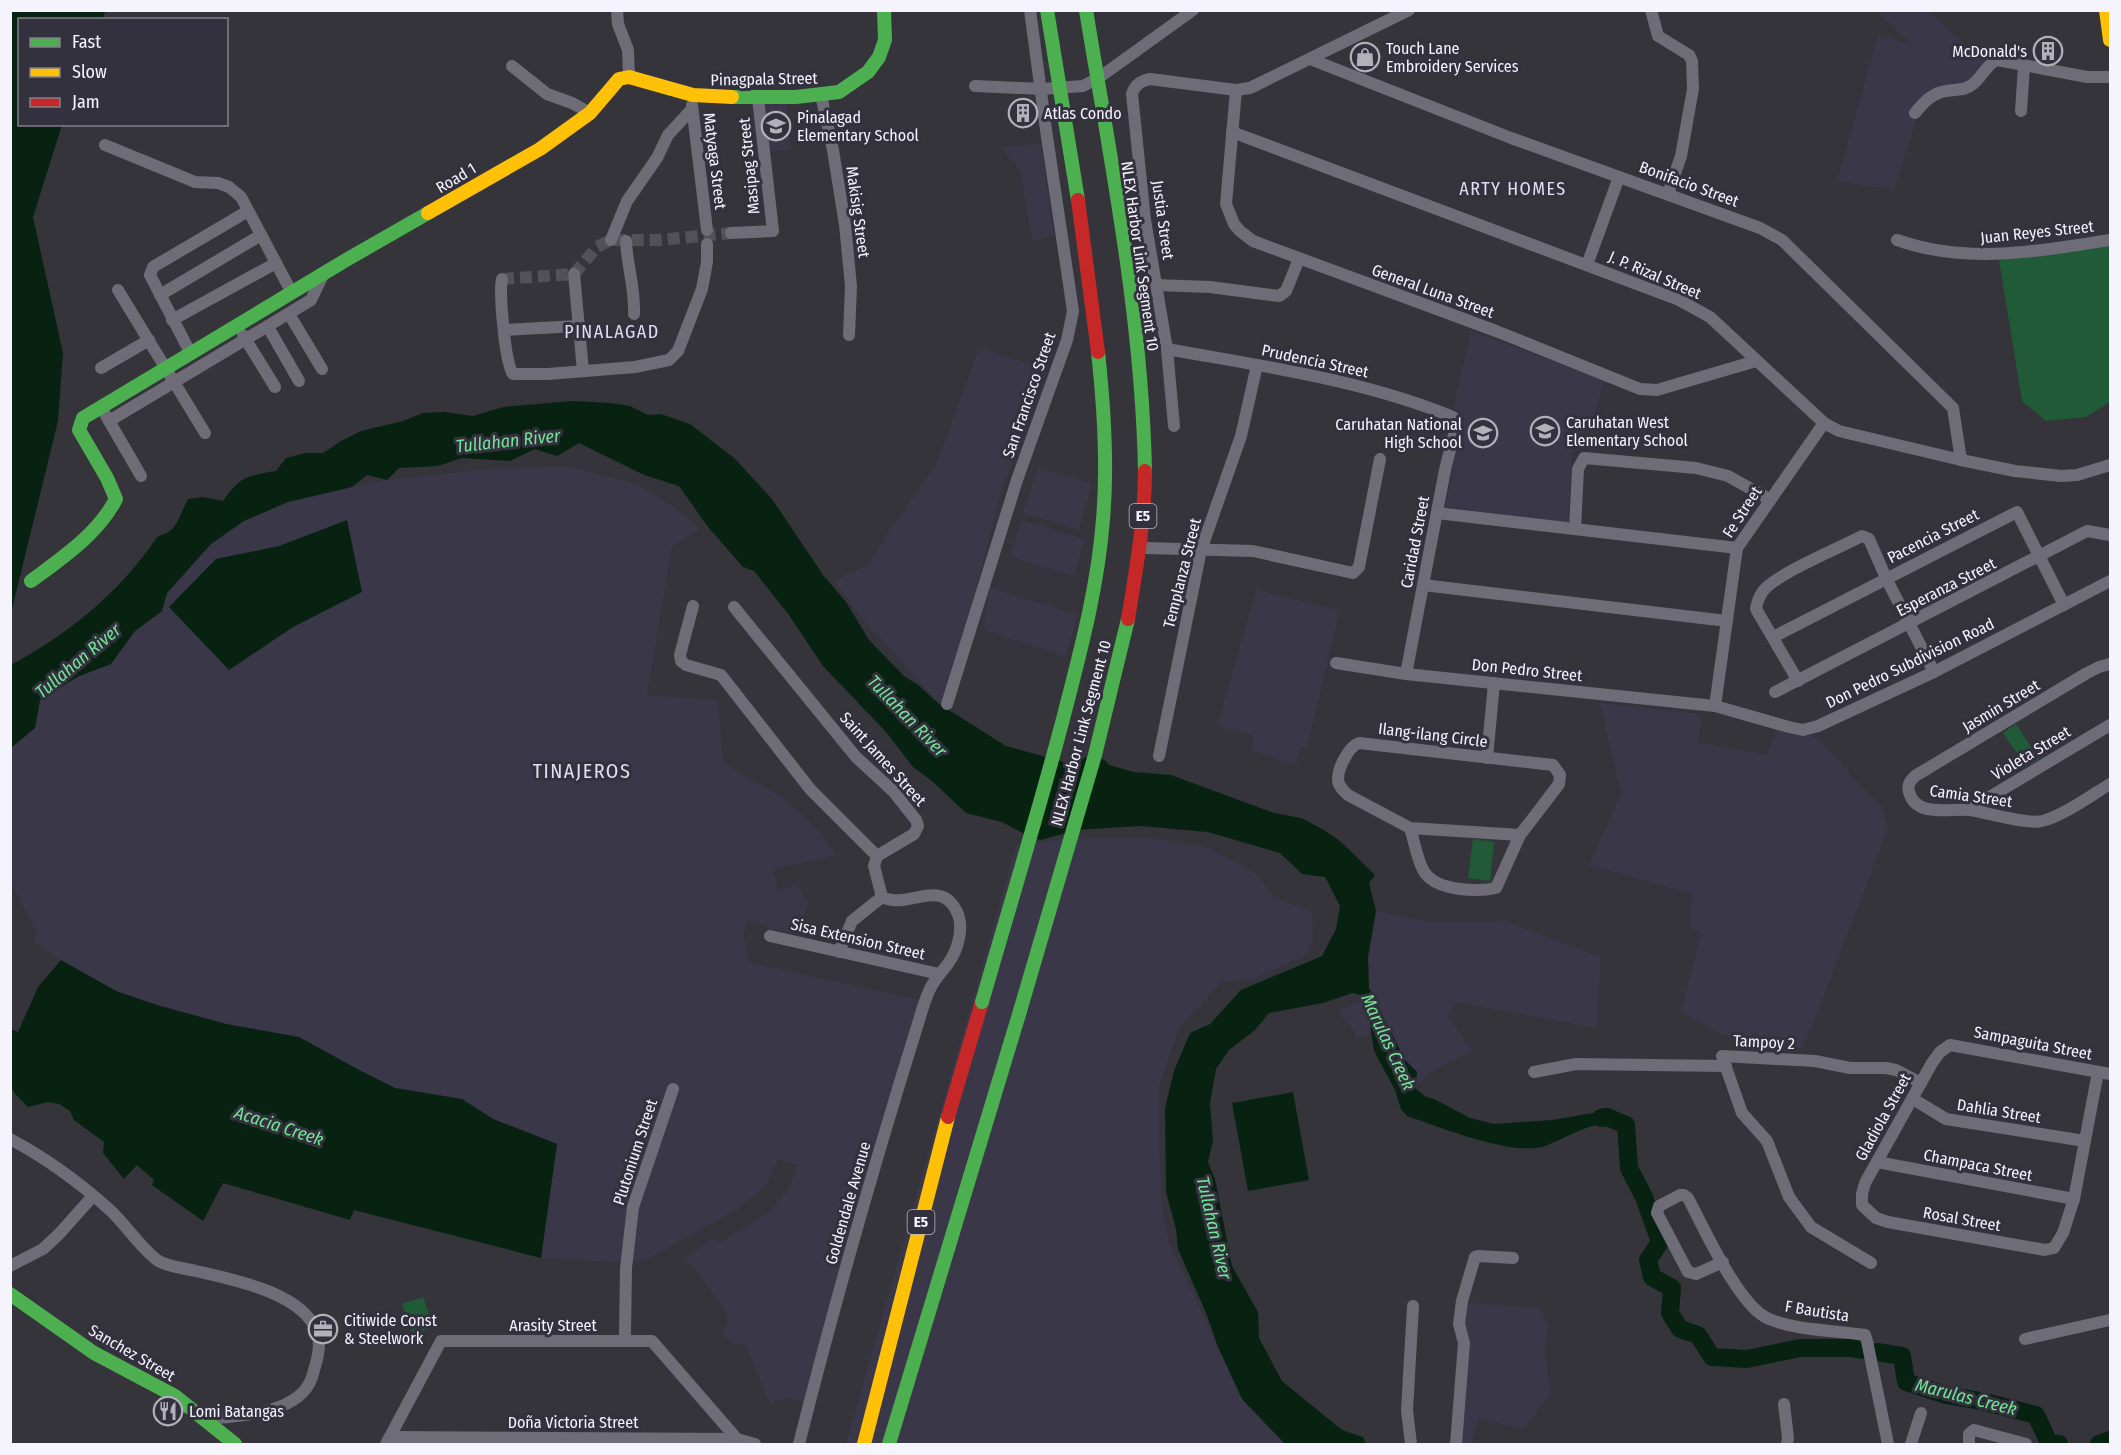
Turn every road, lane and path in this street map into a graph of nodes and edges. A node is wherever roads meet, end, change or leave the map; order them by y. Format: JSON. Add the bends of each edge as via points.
{"nodes":[{"id":1,"x":617,"y":10,"type":"edge"},
{"id":2,"x":884,"y":10,"type":"edge"},
{"id":3,"x":1030,"y":10,"type":"edge"},
{"id":4,"x":1047,"y":10,"type":"edge"},
{"id":5,"x":1086,"y":10,"type":"edge"},
{"id":6,"x":1193,"y":10,"type":"edge"},
{"id":7,"x":1409,"y":10,"type":"edge"},
{"id":8,"x":1651,"y":10,"type":"edge"},
{"id":9,"x":2106,"y":10,"type":"edge"},
{"id":10,"x":2110,"y":40,"type":"edge"},
{"id":11,"x":1310,"y":59,"type":"junction"},
{"id":12,"x":512,"y":66,"type":"dead end"},
{"id":13,"x":2024,"y":66,"type":"junction"},
{"id":14,"x":627,"y":77,"type":"junction"},
{"id":15,"x":2110,"y":77,"type":"edge"},
{"id":16,"x":975,"y":86,"type":"dead end"},
{"id":17,"x":1042,"y":89,"type":"junction"},
{"id":18,"x":1236,"y":90,"type":"junction"},
{"id":19,"x":693,"y":95,"type":"junction"},
{"id":20,"x":821,"y":95,"type":"junction"},
{"id":21,"x":758,"y":98,"type":"junction"},
{"id":22,"x":691,"y":110,"type":"junction"},
{"id":23,"x":2022,"y":111,"type":"dead end"},
{"id":24,"x":590,"y":113,"type":"junction"},
{"id":25,"x":1915,"y":113,"type":"dead end"},
{"id":26,"x":1232,"y":132,"type":"junction"},
{"id":27,"x":105,"y":145,"type":"dead end"},
{"id":28,"x":1619,"y":177,"type":"junction"},
{"id":29,"x":1668,"y":194,"type":"junction"},
{"id":30,"x":248,"y":211,"type":"junction"},
{"id":31,"x":707,"y":230,"type":"dead end"},
{"id":32,"x":731,"y":233,"type":"tunnel mouth"},
{"id":33,"x":261,"y":235,"type":"junction"},
{"id":34,"x":611,"y":240,"type":"dead end"},
{"id":35,"x":1897,"y":240,"type":"dead end"},
{"id":36,"x":2110,"y":240,"type":"edge"},
{"id":37,"x":626,"y":241,"type":"dead end"},
{"id":38,"x":707,"y":244,"type":"dead end"},
{"id":39,"x":1299,"y":260,"type":"junction"},
{"id":40,"x":276,"y":263,"type":"junction"},
{"id":41,"x":1587,"y":265,"type":"junction"},
{"id":42,"x":324,"y":273,"type":"junction"},
{"id":43,"x":574,"y":274,"type":"dead end"},
{"id":44,"x":502,"y":279,"type":"dead end"},
{"id":45,"x":1156,"y":285,"type":"junction"},
{"id":46,"x":118,"y":290,"type":"dead end"},
{"id":47,"x":292,"y":293,"type":"junction"},
{"id":48,"x":160,"y":295,"type":"junction"},
{"id":49,"x":289,"y":314,"type":"junction"},
{"id":50,"x":634,"y":314,"type":"dead end"},
{"id":51,"x":172,"y":320,"type":"junction"},
{"id":52,"x":578,"y":326,"type":"junction"},
{"id":53,"x":238,"y":327,"type":"junction"},
{"id":54,"x":268,"y":327,"type":"junction"},
{"id":55,"x":504,"y":330,"type":"junction"},
{"id":56,"x":849,"y":335,"type":"dead end"},
{"id":57,"x":148,"y":340,"type":"junction"},
{"id":58,"x":246,"y":340,"type":"junction"},
{"id":59,"x":1167,"y":349,"type":"junction"},
{"id":60,"x":191,"y":354,"type":"junction"},
{"id":61,"x":1756,"y":361,"type":"junction"},
{"id":62,"x":1257,"y":365,"type":"junction"},
{"id":63,"x":100,"y":368,"type":"dead end"},
{"id":64,"x":166,"y":369,"type":"junction"},
{"id":65,"x":322,"y":369,"type":"dead end"},
{"id":66,"x":583,"y":371,"type":"junction"},
{"id":67,"x":299,"y":381,"type":"dead end"},
{"id":68,"x":174,"y":383,"type":"junction"},
{"id":69,"x":276,"y":387,"type":"dead end"},
{"id":70,"x":102,"y":408,"type":"junction"},
{"id":71,"x":1453,"y":417,"type":"joint"},
{"id":72,"x":109,"y":421,"type":"junction"},
{"id":73,"x":1824,"y":423,"type":"junction"},
{"id":74,"x":1174,"y":426,"type":"dead end"},
{"id":75,"x":205,"y":433,"type":"dead end"},
{"id":76,"x":1380,"y":459,"type":"dead end"},
{"id":77,"x":1961,"y":460,"type":"junction"},
{"id":78,"x":2110,"y":465,"type":"edge"},
{"id":79,"x":141,"y":476,"type":"dead end"},
{"id":80,"x":1769,"y":499,"type":"junction"},
{"id":81,"x":1437,"y":513,"type":"junction"},
{"id":82,"x":1575,"y":529,"type":"junction"},
{"id":83,"x":2110,"y":535,"type":"edge"},
{"id":84,"x":1146,"y":548,"type":"dead end"},
{"id":85,"x":1737,"y":548,"type":"junction"},
{"id":86,"x":1201,"y":550,"type":"junction"},
{"id":87,"x":2041,"y":556,"type":"junction"},
{"id":88,"x":1886,"y":578,"type":"junction"},
{"id":89,"x":31,"y":581,"type":"dead end"},
{"id":90,"x":2110,"y":581,"type":"edge"},
{"id":91,"x":1423,"y":585,"type":"junction"},
{"id":92,"x":2064,"y":605,"type":"junction"},
{"id":93,"x":693,"y":606,"type":"dead end"},
{"id":94,"x":734,"y":607,"type":"dead end"},
{"id":95,"x":1727,"y":621,"type":"junction"},
{"id":96,"x":1909,"y":624,"type":"junction"},
{"id":97,"x":1773,"y":637,"type":"junction"},
{"id":98,"x":1336,"y":663,"type":"dead end"},
{"id":99,"x":2110,"y":664,"type":"edge"},
{"id":100,"x":1934,"y":672,"type":"junction"},
{"id":101,"x":1406,"y":674,"type":"junction"},
{"id":102,"x":1798,"y":681,"type":"junction"},
{"id":103,"x":1494,"y":683,"type":"junction"},
{"id":104,"x":1775,"y":692,"type":"dead end"},
{"id":105,"x":947,"y":704,"type":"dead end"},
{"id":106,"x":1715,"y":706,"type":"junction"},
{"id":107,"x":2110,"y":725,"type":"edge"},
{"id":108,"x":1159,"y":756,"type":"dead end"},
{"id":109,"x":1487,"y":758,"type":"junction"},
{"id":110,"x":1910,"y":780,"type":"joint"},
{"id":111,"x":2110,"y":784,"type":"edge"},
{"id":112,"x":1968,"y":810,"type":"junction"},
{"id":113,"x":1410,"y":828,"type":"junction"},
{"id":114,"x":1520,"y":835,"type":"junction"},
{"id":115,"x":877,"y":856,"type":"junction"},
{"id":116,"x":882,"y":897,"type":"junction"},
{"id":117,"x":770,"y":936,"type":"dead end"},
{"id":118,"x":839,"y":952,"type":"junction"},
{"id":119,"x":939,"y":974,"type":"junction"},
{"id":120,"x":1950,"y":1045,"type":"joint"},
{"id":121,"x":1726,"y":1066,"type":"junction"},
{"id":122,"x":1534,"y":1072,"type":"dead end"},
{"id":123,"x":2104,"y":1073,"type":"edge"},
{"id":124,"x":1921,"y":1083,"type":"junction"},
{"id":125,"x":673,"y":1089,"type":"dead end"},
{"id":126,"x":1913,"y":1099,"type":"junction"},
{"id":127,"x":10,"y":1139,"type":"edge"},
{"id":128,"x":2085,"y":1141,"type":"junction"},
{"id":129,"x":1877,"y":1162,"type":"junction"},
{"id":130,"x":93,"y":1196,"type":"junction"},
{"id":131,"x":2074,"y":1199,"type":"junction"},
{"id":132,"x":1867,"y":1210,"type":"joint"},
{"id":133,"x":1513,"y":1257,"type":"dead end"},
{"id":134,"x":1723,"y":1262,"type":"junction"},
{"id":135,"x":1871,"y":1263,"type":"dead end"},
{"id":136,"x":10,"y":1266,"type":"edge"},
{"id":137,"x":10,"y":1294,"type":"edge"},
{"id":138,"x":1413,"y":1306,"type":"dead end"},
{"id":139,"x":2110,"y":1320,"type":"edge"},
{"id":140,"x":625,"y":1334,"type":"dead end"},
{"id":141,"x":2025,"y":1339,"type":"dead end"},
{"id":142,"x":1784,"y":1404,"type":"dead end"},
{"id":143,"x":1921,"y":1413,"type":"dead end"},
{"id":144,"x":204,"y":1419,"type":"junction"},
{"id":145,"x":1970,"y":1438,"type":"edge"},
{"id":146,"x":736,"y":1439,"type":"junction"},
{"id":147,"x":388,"y":1441,"type":"edge"},
{"id":148,"x":449,"y":1441,"type":"edge"},
{"id":149,"x":235,"y":1444,"type":"edge"},
{"id":150,"x":755,"y":1444,"type":"edge"},
{"id":151,"x":799,"y":1444,"type":"edge"},
{"id":152,"x":864,"y":1444,"type":"edge"},
{"id":153,"x":889,"y":1444,"type":"edge"},
{"id":154,"x":1412,"y":1444,"type":"edge"},
{"id":155,"x":1456,"y":1444,"type":"edge"},
{"id":156,"x":1787,"y":1444,"type":"edge"},
{"id":157,"x":1888,"y":1444,"type":"edge"},
{"id":158,"x":1911,"y":1444,"type":"edge"},
{"id":159,"x":2026,"y":1444,"type":"edge"}],
"edges":[{"from":1,"to":14,"type":"street","via":[[628,50]]},
{"from":2,"to":20,"type":"main road","name":"Pinagpala Street","via":[[885,40],[876,62],[839,92]]},
{"from":3,"to":17,"type":"street","name":"San Francisco Street"},
{"from":4,"to":152,"type":"main road","name":"NLEX Harbor Link Segment 10","number":"E5","bridge":true,"via":[[1101,371],[1106,430],[1101,541],[1088,618],[1056,744],[937,1157]]},
{"from":5,"to":153,"type":"main road","name":"NLEX Harbor Link Segment 10","number":"E5","bridge":true,"via":[[1132,294],[1144,428],[1145,494],[1140,540],[1127,628],[1095,755]]},
{"from":6,"to":17,"type":"street","via":[[1083,86]]},
{"from":7,"to":11,"type":"street"},
{"from":8,"to":29,"type":"street","via":[[1658,36],[1689,55],[1692,61],[1693,89],[1682,156]]},
{"from":9,"to":10,"type":"main road"},
{"from":11,"to":18,"type":"street","via":[[1250,88]]},
{"from":11,"to":28,"type":"street","name":"Bonifacio Street"},
{"from":12,"to":24,"type":"street","via":[[547,94]]},
{"from":13,"to":15,"type":"street","via":[[2086,77]]},
{"from":13,"to":23,"type":"street"},
{"from":13,"to":25,"type":"street","via":[[1997,60],[1969,87],[1939,92]]},
{"from":14,"to":19,"type":"main road","name":"Pinagpala Street"},
{"from":14,"to":24,"type":"main road","name":"Road 1","via":[[616,81]]},
{"from":16,"to":17,"type":"street"},
{"from":17,"to":105,"type":"street","name":"San Francisco Street","via":[[1074,311]]},
{"from":18,"to":26,"type":"street","name":"General Luna Street"},
{"from":18,"to":45,"type":"street","name":"Justia Street","via":[[1150,80],[1134,88],[1145,220]]},
{"from":19,"to":21,"type":"main road","name":"Pinagpala Street"},
{"from":19,"to":22,"type":"street","name":"Matyaga Street"},
{"from":20,"to":21,"type":"main road","name":"Pinagpala Street"},
{"from":20,"to":56,"type":"street","name":"Makisig Street","via":[[845,225],[851,286]]},
{"from":21,"to":32,"type":"street","name":"Masipag Street","via":[[773,231]]},
{"from":22,"to":31,"type":"street","name":"Matyaga Street"},
{"from":22,"to":34,"type":"street","via":[[668,135],[627,201]]},
{"from":24,"to":42,"type":"main road","name":"Road 1","via":[[540,149]]},
{"from":26,"to":39,"type":"street","name":"General Luna Street","via":[[1226,198],[1230,217],[1253,241]]},
{"from":26,"to":41,"type":"street","name":"J. P. Rizal Street"},
{"from":27,"to":30,"type":"street","via":[[195,182],[229,187],[241,197]]},
{"from":28,"to":29,"type":"street","name":"Bonifacio Street"},
{"from":28,"to":41,"type":"street"},
{"from":29,"to":77,"type":"street","name":"Bonifacio Street","via":[[1782,240],[1953,408]]},
{"from":30,"to":33,"type":"street"},
{"from":30,"to":48,"type":"street","via":[[153,267],[150,275]]},
{"from":33,"to":40,"type":"street"},
{"from":33,"to":48,"type":"street"},
{"from":35,"to":36,"type":"street","name":"Juan Reyes Street","via":[[1937,251],[1978,256]]},
{"from":37,"to":50,"type":"street"},
{"from":38,"to":66,"type":"street","via":[[702,289],[678,351],[669,360],[657,363]]},
{"from":39,"to":45,"type":"street","via":[[1286,291],[1279,297],[1210,287]]},
{"from":39,"to":61,"type":"street","name":"General Luna Street","via":[[1496,331],[1640,389],[1657,390]]},
{"from":40,"to":47,"type":"street"},
{"from":40,"to":51,"type":"street"},
{"from":41,"to":61,"type":"street","name":"J. P. Rizal Street","via":[[1679,300],[1710,317]]},
{"from":42,"to":47,"type":"main road","name":"Road 1"},
{"from":42,"to":49,"type":"street","via":[[311,300]]},
{"from":43,"to":52,"type":"street"},
{"from":44,"to":55,"type":"street"},
{"from":45,"to":59,"type":"street","name":"Justia Street"},
{"from":46,"to":57,"type":"street"},
{"from":47,"to":53,"type":"main road","name":"Road 1"},
{"from":48,"to":51,"type":"street"},
{"from":49,"to":54,"type":"street"},
{"from":49,"to":65,"type":"street"},
{"from":51,"to":60,"type":"street"},
{"from":52,"to":55,"type":"street"},
{"from":52,"to":66,"type":"street"},
{"from":53,"to":58,"type":"street"},
{"from":53,"to":60,"type":"main road","name":"Road 1"},
{"from":54,"to":58,"type":"street"},
{"from":54,"to":67,"type":"street"},
{"from":55,"to":66,"type":"street","via":[[513,374]]},
{"from":57,"to":63,"type":"street"},
{"from":57,"to":64,"type":"street"},
{"from":58,"to":68,"type":"street"},
{"from":58,"to":69,"type":"street"},
{"from":59,"to":62,"type":"street","name":"Prudencia Street"},
{"from":59,"to":74,"type":"street","name":"Justia Street"},
{"from":60,"to":64,"type":"main road","name":"Road 1"},
{"from":61,"to":73,"type":"street","name":"J. P. Rizal Street"},
{"from":62,"to":71,"type":"street","name":"Prudencia Street","via":[[1377,391]]},
{"from":62,"to":86,"type":"street","name":"Templanza Street","via":[[1240,436]]},
{"from":64,"to":68,"type":"street"},
{"from":64,"to":70,"type":"main road","name":"Road 1"},
{"from":68,"to":72,"type":"street"},
{"from":68,"to":75,"type":"street"},
{"from":70,"to":72,"type":"street"},
{"from":70,"to":89,"type":"main road","name":"Road 1","via":[[84,416],[79,430],[116,499],[79,545]]},
{"from":71,"to":81,"type":"street","name":"Caridad Street","via":[[1456,426]]},
{"from":72,"to":79,"type":"street"},
{"from":73,"to":77,"type":"street","name":"J. P. Rizal Street","via":[[1839,431]]},
{"from":73,"to":80,"type":"street","name":"Fe Street"},
{"from":76,"to":86,"type":"street","via":[[1359,567],[1353,573],[1252,551]]},
{"from":77,"to":78,"type":"street","name":"J. P. Rizal Street","via":[[2061,476]]},
{"from":80,"to":82,"type":"street","via":[[1728,476],[1696,468],[1584,458],[1578,469]]},
{"from":80,"to":85,"type":"street","name":"Fe Street"},
{"from":81,"to":82,"type":"street"},
{"from":81,"to":91,"type":"street","name":"Caridad Street"},
{"from":82,"to":85,"type":"street"},
{"from":83,"to":87,"type":"street","name":"Esperanza Street","via":[[2087,531]]},
{"from":84,"to":86,"type":"street"},
{"from":85,"to":95,"type":"street","name":"Fe Street"},
{"from":86,"to":108,"type":"street","name":"Templanza Street"},
{"from":87,"to":88,"type":"street","name":"Pacencia Street","via":[[2017,512]]},
{"from":87,"to":92,"type":"street","name":"Pacencia Street"},
{"from":87,"to":96,"type":"street","name":"Esperanza Street"},
{"from":88,"to":96,"type":"street"},
{"from":88,"to":97,"type":"street","name":"Pacencia Street"},
{"from":88,"to":97,"type":"street","via":[[1869,538],[1863,536],[1780,578],[1765,589],[1756,609]]},
{"from":90,"to":92,"type":"street","name":"Don Pedro Subdivision Road"},
{"from":91,"to":95,"type":"street"},
{"from":91,"to":101,"type":"street","name":"Caridad Street"},
{"from":92,"to":100,"type":"street","name":"Don Pedro Subdivision Road"},
{"from":93,"to":115,"type":"street","via":[[681,660],[721,675],[810,789]]},
{"from":94,"to":115,"type":"street","name":"Saint James Street","via":[[856,757],[893,791],[916,820],[914,834]]},
{"from":95,"to":106,"type":"street","name":"Fe Street"},
{"from":96,"to":100,"type":"street"},
{"from":96,"to":102,"type":"street","name":"Esperanza Street"},
{"from":97,"to":102,"type":"street"},
{"from":98,"to":101,"type":"street","name":"Don Pedro Street"},
{"from":99,"to":110,"type":"street","name":"Jasmin Street","via":[[2087,673]]},
{"from":100,"to":106,"type":"street","name":"Don Pedro Subdivision Road","via":[[1811,729],[1789,727]]},
{"from":101,"to":103,"type":"street","name":"Don Pedro Street"},
{"from":102,"to":104,"type":"street","name":"Esperanza Street"},
{"from":103,"to":106,"type":"street","name":"Don Pedro Street"},
{"from":103,"to":109,"type":"street"},
{"from":107,"to":112,"type":"street","name":"Violeta Street"},
{"from":109,"to":113,"type":"street","name":"Ilang-ilang Circle","via":[[1359,743],[1349,748],[1338,777],[1341,789]]},
{"from":109,"to":114,"type":"street","name":"Ilang-ilang Circle","via":[[1553,765],[1560,775],[1559,784]]},
{"from":110,"to":112,"type":"street","name":"Camia Street","via":[[1907,788],[1918,805],[1928,810]]},
{"from":111,"to":112,"type":"street","name":"Camia Street","via":[[2040,822]]},
{"from":113,"to":114,"type":"street","name":"Ilang-ilang Circle"},
{"from":113,"to":114,"type":"street","name":"Ilang-ilang Circle","via":[[1424,873],[1436,883],[1479,892],[1496,888]]},
{"from":115,"to":116,"type":"street","via":[[874,866]]},
{"from":116,"to":118,"type":"street","via":[[852,921]]},
{"from":116,"to":119,"type":"street","via":[[896,901],[945,896],[956,909],[961,924],[955,950]]},
{"from":117,"to":118,"type":"street","name":"Sisa Extension Street"},
{"from":118,"to":119,"type":"street","name":"Sisa Extension Street"},
{"from":119,"to":151,"type":"street","name":"Goldendale Avenue","via":[[926,997],[878,1156]]},
{"from":120,"to":123,"type":"street","name":"Sampaguita Street"},
{"from":120,"to":124,"type":"street","name":"Gladiola Street","via":[[1940,1052]]},
{"from":121,"to":122,"type":"street","via":[[1576,1064]]},
{"from":121,"to":124,"type":"street","name":"Tampoy 2","via":[[1722,1056],[1815,1061],[1850,1068],[1896,1070]]},
{"from":121,"to":135,"type":"street","name":"Tampoy 2","via":[[1742,1113],[1767,1140],[1789,1197],[1810,1227]]},
{"from":123,"to":128,"type":"street"},
{"from":124,"to":126,"type":"street","name":"Gladiola Street"},
{"from":125,"to":140,"type":"street","name":"Plutonium Street","via":[[633,1207],[626,1268]]},
{"from":126,"to":128,"type":"street","name":"Dahlia Street","via":[[1946,1119]]},
{"from":126,"to":129,"type":"street","name":"Gladiola Street"},
{"from":127,"to":130,"type":"street"},
{"from":128,"to":131,"type":"street"},
{"from":129,"to":131,"type":"street","name":"Champaca Street"},
{"from":129,"to":132,"type":"street","name":"Gladiola Street","via":[[1862,1194],[1862,1205]]},
{"from":130,"to":136,"type":"street","via":[[43,1249]]},
{"from":130,"to":144,"type":"street","via":[[159,1262],[248,1283],[273,1293],[299,1310],[316,1330],[319,1348],[315,1367],[299,1396],[281,1407]]},
{"from":131,"to":132,"type":"street","name":"Rosal Street","via":[[2054,1248],[2045,1250],[1888,1222]]},
{"from":133,"to":155,"type":"street","via":[[1475,1257],[1459,1324],[1464,1343]]},
{"from":134,"to":134,"type":"street","name":"F Bautista","via":[[1696,1274],[1688,1272],[1656,1209],[1684,1195]]},
{"from":134,"to":157,"type":"street","name":"F Bautista","via":[[1748,1304],[1759,1314],[1781,1323],[1865,1335]]},
{"from":137,"to":144,"type":"main road","name":"Sanchez Street","via":[[94,1353],[175,1396]]},
{"from":138,"to":154,"type":"street","via":[[1407,1410]]},
{"from":139,"to":141,"type":"street"},
{"from":142,"to":156,"type":"street"},
{"from":143,"to":158,"type":"street"},
{"from":144,"to":149,"type":"main road","name":"Sanchez Street"},
{"from":145,"to":159,"type":"street","via":[[1978,1430]]},
{"from":146,"to":147,"type":"street","name":"Arasity Street","via":[[652,1341],[441,1341]]},
{"from":146,"to":148,"type":"street","name":"Doña Victoria Street"},
{"from":146,"to":150,"type":"street","name":"Doña Victoria Street"},
{"from":147,"to":148,"type":"street","name":"Doña Victoria Street"}]}
